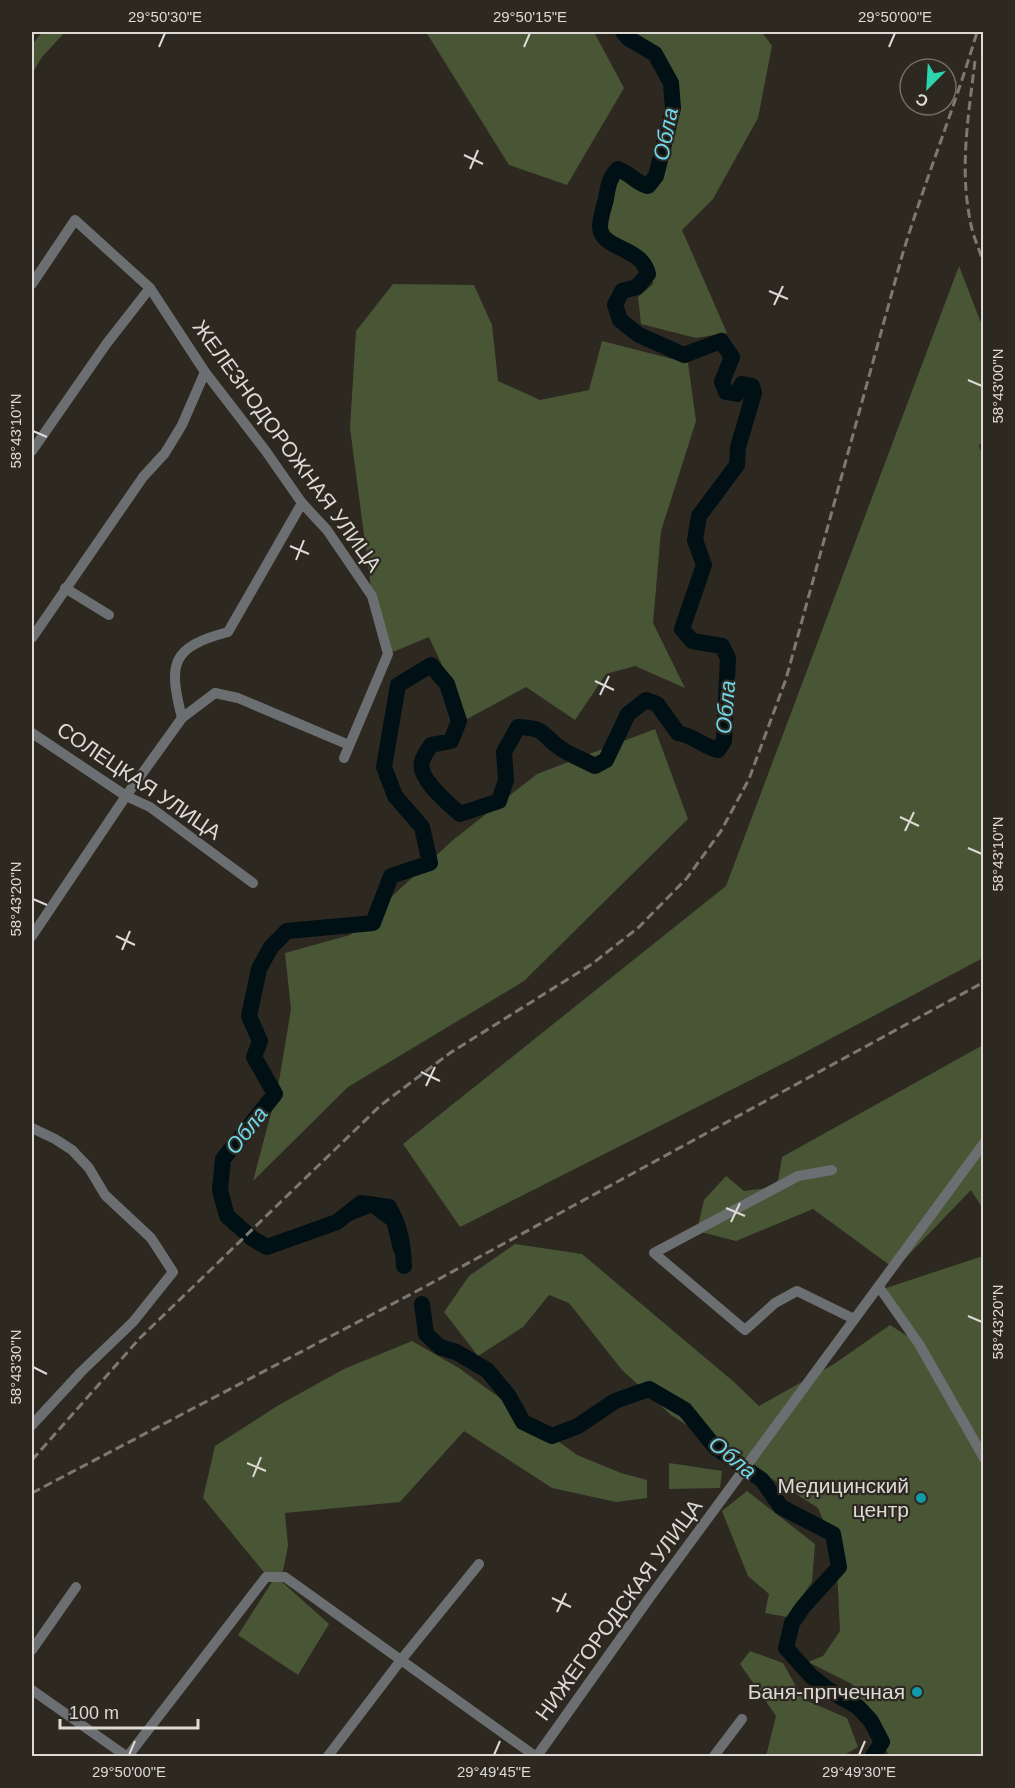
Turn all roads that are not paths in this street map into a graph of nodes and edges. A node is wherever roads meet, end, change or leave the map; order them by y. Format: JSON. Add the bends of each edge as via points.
{"nodes":[{"id":1,"x":32,"y":284,"type":"edge"},
{"id":2,"x":150,"y":288,"type":"junction"},
{"id":3,"x":205,"y":372,"type":"junction"},
{"id":4,"x":32,"y":451,"type":"edge"},
{"id":5,"x":302,"y":503,"type":"junction"},
{"id":6,"x":65,"y":588,"type":"junction"},
{"id":7,"x":109,"y":615,"type":"dead end"},
{"id":8,"x":32,"y":638,"type":"edge"},
{"id":9,"x":182,"y":718,"type":"junction"},
{"id":10,"x":32,"y":733,"type":"edge"},
{"id":11,"x":349,"y":745,"type":"junction"},
{"id":12,"x":344,"y":758,"type":"dead end"},
{"id":13,"x":126,"y":796,"type":"junction"},
{"id":14,"x":253,"y":883,"type":"dead end"},
{"id":15,"x":32,"y":936,"type":"edge"},
{"id":16,"x":32,"y":1128,"type":"edge"},
{"id":17,"x":984,"y":1143,"type":"edge"},
{"id":18,"x":832,"y":1170,"type":"dead end"},
{"id":19,"x":879,"y":1287,"type":"junction"},
{"id":20,"x":854,"y":1319,"type":"junction"},
{"id":21,"x":32,"y":1425,"type":"edge"},
{"id":22,"x":984,"y":1458,"type":"edge"},
{"id":23,"x":479,"y":1564,"type":"dead end"},
{"id":24,"x":76,"y":1587,"type":"dead end"},
{"id":25,"x":32,"y":1650,"type":"edge"},
{"id":26,"x":401,"y":1660,"type":"junction"},
{"id":27,"x":32,"y":1689,"type":"edge"},
{"id":28,"x":742,"y":1719,"type":"dead end"},
{"id":29,"x":127,"y":1756,"type":"edge"},
{"id":30,"x":330,"y":1756,"type":"edge"},
{"id":31,"x":536,"y":1756,"type":"edge"},
{"id":32,"x":714,"y":1756,"type":"edge"}],
"edges":[{"from":1,"to":2,"type":"street","name":"ЖЕЛЕЗНОДОРОЖНАЯ УЛИЦА","via":[[75,220]]},
{"from":2,"to":3,"type":"street","name":"ЖЕЛЕЗНОДОРОЖНАЯ УЛИЦА"},
{"from":2,"to":4,"type":"street"},
{"from":3,"to":5,"type":"street","name":"ЖЕЛЕЗНОДОРОЖНАЯ УЛИЦА"},
{"from":3,"to":6,"type":"street","via":[[165,453],[143,477]]},
{"from":5,"to":9,"type":"street","via":[[228,632],[187,647],[174,670]]},
{"from":5,"to":11,"type":"street","name":"ЖЕЛЕЗНОДОРОЖНАЯ УЛИЦА","via":[[327,530],[372,596],[388,654]]},
{"from":6,"to":7,"type":"street"},
{"from":6,"to":8,"type":"street"},
{"from":9,"to":11,"type":"street","via":[[215,693],[238,698]]},
{"from":9,"to":13,"type":"street"},
{"from":10,"to":13,"type":"street","name":"СОЛЕЦКАЯ УЛИЦА"},
{"from":11,"to":12,"type":"street","name":"ЖЕЛЕЗНОДОРОЖНАЯ УЛИЦА"},
{"from":13,"to":14,"type":"street","name":"СОЛЕЦКАЯ УЛИЦА","via":[[150,807]]},
{"from":13,"to":15,"type":"street"},
{"from":16,"to":21,"type":"street","via":[[72,1150],[89,1168],[105,1195],[151,1239],[173,1272],[133,1322]]},
{"from":17,"to":19,"type":"street"},
{"from":18,"to":20,"type":"street","via":[[798,1176],[654,1253],[745,1330],[775,1303],[797,1291]]},
{"from":19,"to":20,"type":"street"},
{"from":19,"to":22,"type":"street","via":[[919,1344]]},
{"from":20,"to":31,"type":"street","name":"НИЖЕГОРОДСКАЯ УЛИЦА"},
{"from":23,"to":26,"type":"street"},
{"from":24,"to":25,"type":"street"},
{"from":26,"to":29,"type":"street","via":[[285,1577],[266,1577]]},
{"from":26,"to":30,"type":"street"},
{"from":26,"to":31,"type":"street"},
{"from":27,"to":29,"type":"street"},
{"from":28,"to":32,"type":"street"}]}
